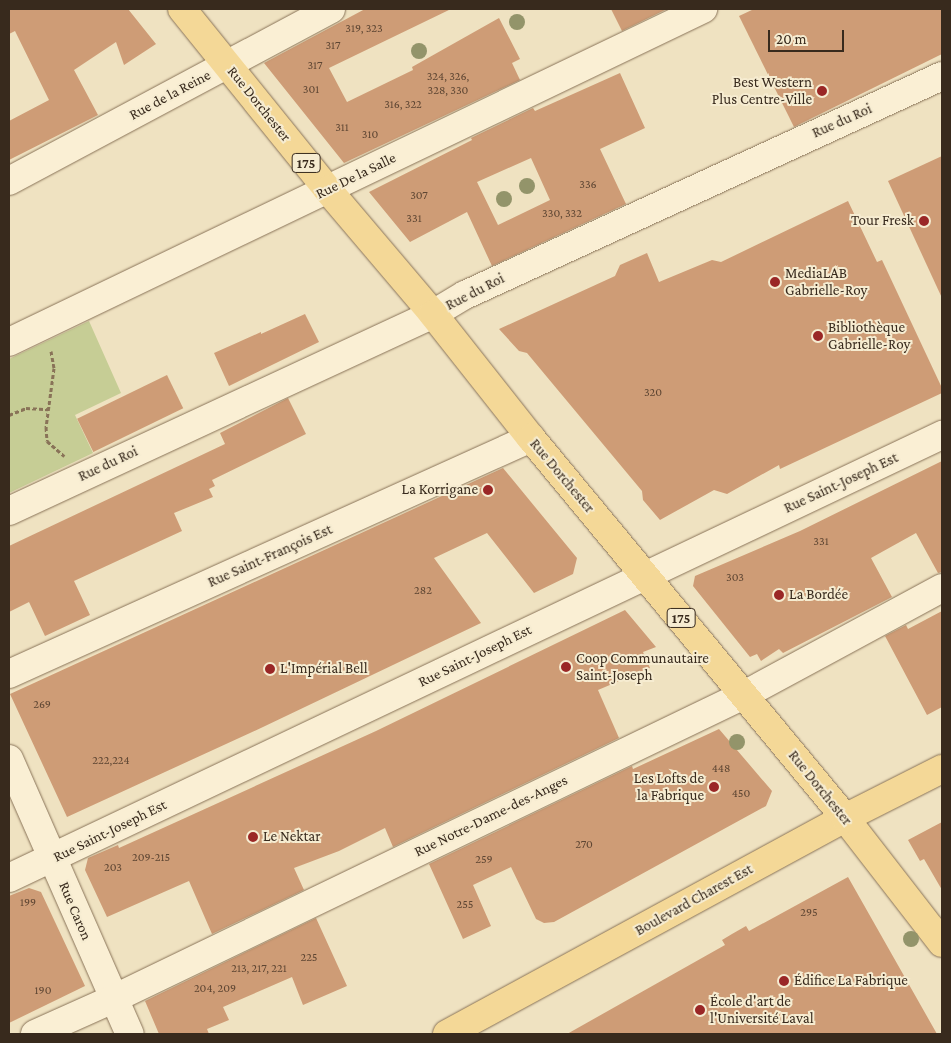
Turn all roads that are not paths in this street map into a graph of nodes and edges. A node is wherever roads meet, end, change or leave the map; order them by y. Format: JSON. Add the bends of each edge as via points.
{"nodes":[{"id":1,"x":182,"y":9,"type":"edge"},
{"id":2,"x":331,"y":9,"type":"edge"},
{"id":3,"x":703,"y":9,"type":"edge"},
{"id":4,"x":227,"y":65,"type":"junction"},
{"id":5,"x":942,"y":76,"type":"edge"},
{"id":6,"x":9,"y":182,"type":"edge"},
{"id":7,"x":328,"y":190,"type":"junction"},
{"id":8,"x":433,"y":314,"type":"junction"},
{"id":9,"x":9,"y":342,"type":"edge"},
{"id":10,"x":942,"y":435,"type":"edge"},
{"id":11,"x":531,"y":438,"type":"junction"},
{"id":12,"x":9,"y":511,"type":"edge"},
{"id":13,"x":645,"y":575,"type":"junction"},
{"id":14,"x":942,"y":588,"type":"edge"},
{"id":15,"x":9,"y":674,"type":"edge"},
{"id":16,"x":744,"y":695,"type":"junction"},
{"id":17,"x":9,"y":759,"type":"edge"},
{"id":18,"x":942,"y":769,"type":"edge"},
{"id":19,"x":846,"y":818,"type":"junction"},
{"id":20,"x":54,"y":858,"type":"junction"},
{"id":21,"x":9,"y":878,"type":"edge"},
{"id":22,"x":942,"y":943,"type":"edge"},
{"id":23,"x":113,"y":999,"type":"junction"},
{"id":24,"x":35,"y":1034,"type":"edge"},
{"id":25,"x":130,"y":1034,"type":"edge"},
{"id":26,"x":447,"y":1034,"type":"edge"}],
"edges":[{"from":1,"to":4,"type":"main road","name":"Rue Dorchester","number":"175"},
{"from":2,"to":4,"type":"street","name":"Rue de la Reine"},
{"from":3,"to":7,"type":"street","name":"Rue De la Salle"},
{"from":4,"to":6,"type":"street","name":"Rue de la Reine"},
{"from":4,"to":7,"type":"main road","name":"Rue Dorchester","number":"175"},
{"from":5,"to":8,"type":"street","name":"Rue du Roi","via":[[500,278]]},
{"from":7,"to":8,"type":"main road","name":"Rue Dorchester","number":"175"},
{"from":7,"to":9,"type":"street","name":"Rue De la Salle"},
{"from":8,"to":11,"type":"main road","name":"Rue Dorchester","number":"175"},
{"from":8,"to":12,"type":"street","name":"Rue du Roi"},
{"from":10,"to":13,"type":"street","name":"Rue Saint-Joseph Est"},
{"from":11,"to":13,"type":"main road","name":"Rue Dorchester","number":"175"},
{"from":11,"to":15,"type":"street","name":"Rue Saint-François Est"},
{"from":13,"to":16,"type":"main road","name":"Rue Dorchester","number":"175"},
{"from":13,"to":20,"type":"street","name":"Rue Saint-Joseph Est"},
{"from":14,"to":16,"type":"street","name":"Rue Notre-Dame-des-Anges"},
{"from":16,"to":19,"type":"main road","name":"Rue Dorchester","number":"175"},
{"from":16,"to":23,"type":"street","name":"Rue Notre-Dame-des-Anges"},
{"from":17,"to":20,"type":"street","name":"Rue Caron"},
{"from":18,"to":19,"type":"main road","name":"Boulevard Charest Est"},
{"from":19,"to":22,"type":"main road","name":"Rue Dorchester","number":"175"},
{"from":19,"to":26,"type":"main road","name":"Boulevard Charest Est"},
{"from":20,"to":21,"type":"street","name":"Rue Saint-Joseph Est"},
{"from":20,"to":23,"type":"street","name":"Rue Caron"},
{"from":23,"to":24,"type":"street","name":"Rue Notre-Dame-des-Anges"},
{"from":23,"to":25,"type":"street","name":"Rue Caron"}]}
